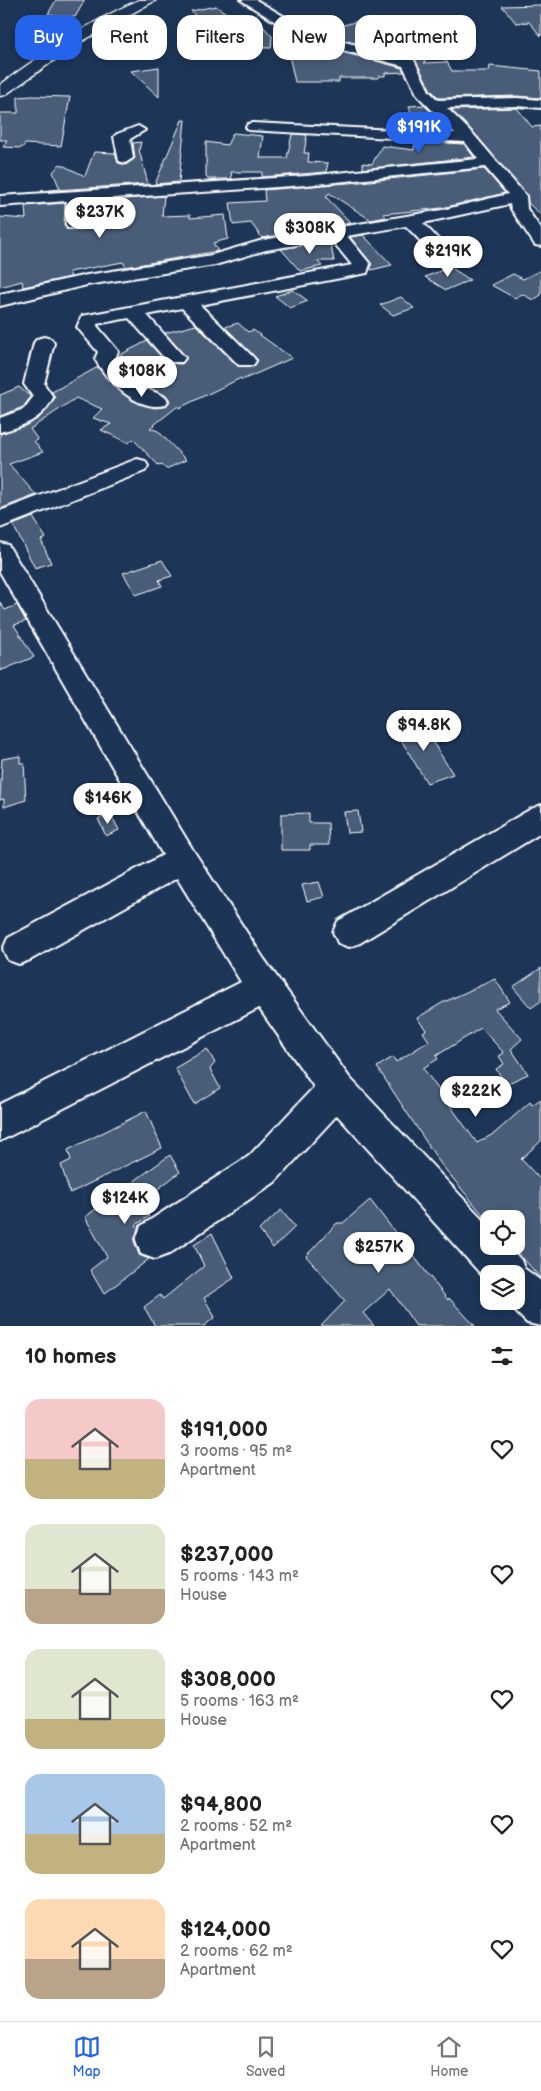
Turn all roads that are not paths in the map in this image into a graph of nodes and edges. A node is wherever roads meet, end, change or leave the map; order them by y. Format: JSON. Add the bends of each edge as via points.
{"nodes":[{"id":1,"x":150,"y":0,"type":"edge"},
{"id":2,"x":246,"y":0,"type":"edge"},
{"id":3,"x":0,"y":92,"type":"edge"},
{"id":4,"x":435,"y":104,"type":"junction"},
{"id":5,"x":541,"y":104,"type":"edge"},
{"id":6,"x":253,"y":127,"type":"dead end"},
{"id":7,"x":138,"y":130,"type":"dead end"},
{"id":8,"x":469,"y":138,"type":"junction"},
{"id":9,"x":125,"y":158,"type":"dead end"},
{"id":10,"x":490,"y":162,"type":"junction"},
{"id":11,"x":76,"y":195,"type":"junction"},
{"id":12,"x":519,"y":200,"type":"junction"},
{"id":13,"x":2,"y":204,"type":"edge"},
{"id":14,"x":541,"y":212,"type":"edge"},
{"id":15,"x":409,"y":219,"type":"junction"},
{"id":16,"x":74,"y":224,"type":"dead end"},
{"id":17,"x":335,"y":233,"type":"junction"},
{"id":18,"x":541,"y":241,"type":"edge"},
{"id":19,"x":444,"y":254,"type":"dead end"},
{"id":20,"x":0,"y":300,"type":"edge"},
{"id":21,"x":187,"y":303,"type":"junction"},
{"id":22,"x":134,"y":313,"type":"junction"},
{"id":23,"x":44,"y":343,"type":"dead end"},
{"id":24,"x":175,"y":358,"type":"dead end"},
{"id":25,"x":246,"y":361,"type":"dead end"},
{"id":26,"x":158,"y":401,"type":"dead end"},
{"id":27,"x":0,"y":425,"type":"edge"},
{"id":28,"x":137,"y":466,"type":"dead end"},
{"id":29,"x":0,"y":520,"type":"edge"},
{"id":30,"x":3,"y":562,"type":"edge"},
{"id":31,"x":541,"y":818,"type":"edge"},
{"id":32,"x":182,"y":860,"type":"junction"},
{"id":33,"x":349,"y":932,"type":"dead end"},
{"id":34,"x":19,"y":949,"type":"dead end"},
{"id":35,"x":265,"y":987,"type":"junction"},
{"id":36,"x":337,"y":1089,"type":"junction"},
{"id":37,"x":0,"y":1123,"type":"edge"},
{"id":38,"x":155,"y":1240,"type":"dead end"},
{"id":39,"x":499,"y":1265,"type":"edge"},
{"id":40,"x":525,"y":1293,"type":"edge"},
{"id":41,"x":541,"y":1310,"type":"edge"}],
"edges":[{"from":1,"to":3,"type":"main road","via":[[88,29]]},
{"from":2,"to":4,"type":"street","via":[[309,37],[409,62],[423,93]]},
{"from":4,"to":5,"type":"street"},
{"from":4,"to":8,"type":"street"},
{"from":6,"to":8,"type":"street"},
{"from":7,"to":9,"type":"street","via":[[122,137]]},
{"from":8,"to":10,"type":"street"},
{"from":10,"to":11,"type":"street","via":[[324,180]]},
{"from":10,"to":12,"type":"street"},
{"from":11,"to":13,"type":"street"},
{"from":11,"to":16,"type":"street"},
{"from":12,"to":14,"type":"street"},
{"from":12,"to":15,"type":"street"},
{"from":12,"to":18,"type":"street","via":[[519,209]]},
{"from":15,"to":17,"type":"street"},
{"from":15,"to":19,"type":"street"},
{"from":17,"to":20,"type":"street","via":[[263,246],[215,260],[87,280]]},
{"from":17,"to":21,"type":"street","via":[[361,264],[361,269]]},
{"from":21,"to":22,"type":"street"},
{"from":21,"to":25,"type":"street"},
{"from":22,"to":24,"type":"street"},
{"from":22,"to":26,"type":"street","via":[[89,320],[87,327],[108,351],[105,359],[118,380]]},
{"from":23,"to":27,"type":"street","via":[[34,384],[43,397],[40,406],[28,416]]},
{"from":28,"to":29,"type":"lane"},
{"from":30,"to":32,"type":"street"},
{"from":31,"to":33,"type":"street"},
{"from":32,"to":34,"type":"street"},
{"from":32,"to":35,"type":"street"},
{"from":35,"to":36,"type":"street"},
{"from":35,"to":37,"type":"street"},
{"from":36,"to":38,"type":"street","via":[[262,1169]]},
{"from":36,"to":39,"type":"street"},
{"from":40,"to":41,"type":"street"}]}
